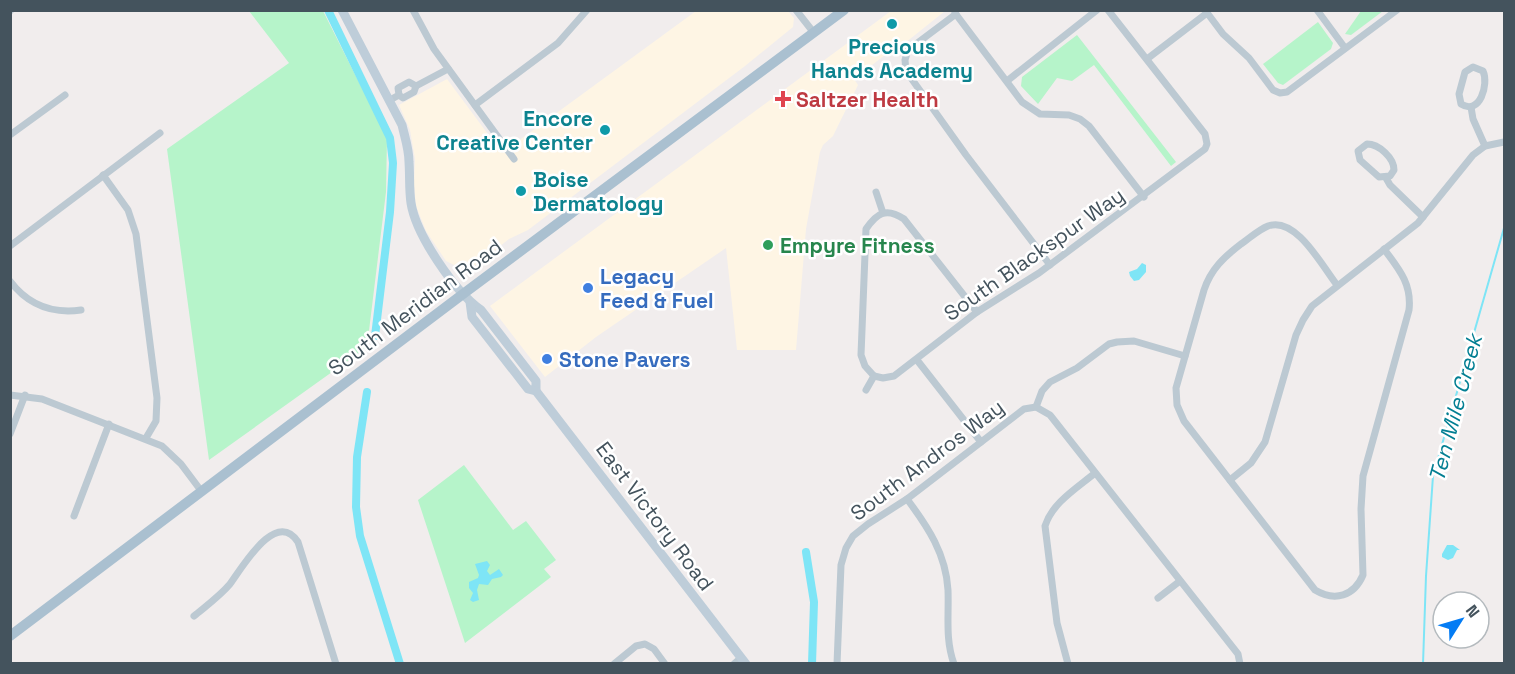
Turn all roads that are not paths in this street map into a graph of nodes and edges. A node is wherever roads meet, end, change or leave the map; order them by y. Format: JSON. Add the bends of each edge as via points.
{"nodes":[{"id":1,"x":342,"y":10,"type":"edge"},
{"id":2,"x":412,"y":10,"type":"edge"},
{"id":3,"x":587,"y":10,"type":"edge"},
{"id":4,"x":796,"y":10,"type":"edge"},
{"id":5,"x":844,"y":10,"type":"edge"},
{"id":6,"x":1097,"y":10,"type":"edge"},
{"id":7,"x":1108,"y":10,"type":"edge"},
{"id":8,"x":1317,"y":10,"type":"edge"},
{"id":9,"x":1397,"y":10,"type":"edge"},
{"id":10,"x":955,"y":12,"type":"edge"},
{"id":11,"x":1206,"y":12,"type":"edge"},
{"id":12,"x":814,"y":33,"type":"junction"},
{"id":13,"x":1345,"y":48,"type":"junction"},
{"id":14,"x":1147,"y":59,"type":"junction"},
{"id":15,"x":448,"y":69,"type":"junction"},
{"id":16,"x":1006,"y":81,"type":"junction"},
{"id":17,"x":65,"y":95,"type":"dead end"},
{"id":18,"x":390,"y":100,"type":"junction"},
{"id":19,"x":475,"y":105,"type":"junction"},
{"id":20,"x":1471,"y":107,"type":"junction"},
{"id":21,"x":160,"y":133,"type":"dead end"},
{"id":22,"x":10,"y":135,"type":"edge"},
{"id":23,"x":1504,"y":142,"type":"edge"},
{"id":24,"x":1485,"y":146,"type":"junction"},
{"id":25,"x":514,"y":159,"type":"dead end"},
{"id":26,"x":103,"y":176,"type":"junction"},
{"id":27,"x":1386,"y":178,"type":"junction"},
{"id":28,"x":876,"y":192,"type":"dead end"},
{"id":29,"x":1144,"y":197,"type":"junction"},
{"id":30,"x":883,"y":213,"type":"junction"},
{"id":31,"x":1423,"y":217,"type":"junction"},
{"id":32,"x":10,"y":246,"type":"edge"},
{"id":33,"x":1384,"y":249,"type":"junction"},
{"id":34,"x":1050,"y":265,"type":"junction"},
{"id":35,"x":10,"y":281,"type":"edge"},
{"id":36,"x":1337,"y":285,"type":"junction"},
{"id":37,"x":467,"y":298,"type":"junction"},
{"id":38,"x":81,"y":310,"type":"dead end"},
{"id":39,"x":977,"y":312,"type":"junction"},
{"id":40,"x":1185,"y":356,"type":"junction"},
{"id":41,"x":917,"y":360,"type":"junction"},
{"id":42,"x":874,"y":376,"type":"junction"},
{"id":43,"x":866,"y":390,"type":"dead end"},
{"id":44,"x":10,"y":395,"type":"edge"},
{"id":45,"x":25,"y":395,"type":"junction"},
{"id":46,"x":1036,"y":407,"type":"junction"},
{"id":47,"x":109,"y":424,"type":"junction"},
{"id":48,"x":10,"y":434,"type":"edge"},
{"id":49,"x":146,"y":438,"type":"junction"},
{"id":50,"x":981,"y":442,"type":"junction"},
{"id":51,"x":1095,"y":473,"type":"junction"},
{"id":52,"x":1230,"y":480,"type":"junction"},
{"id":53,"x":202,"y":492,"type":"junction"},
{"id":54,"x":907,"y":500,"type":"junction"},
{"id":55,"x":74,"y":516,"type":"dead end"},
{"id":56,"x":1180,"y":580,"type":"junction"},
{"id":57,"x":1158,"y":598,"type":"dead end"},
{"id":58,"x":195,"y":616,"type":"dead end"},
{"id":59,"x":10,"y":636,"type":"edge"},
{"id":60,"x":740,"y":662,"type":"edge"},
{"id":61,"x":336,"y":663,"type":"edge"},
{"id":62,"x":614,"y":663,"type":"edge"},
{"id":63,"x":665,"y":663,"type":"edge"},
{"id":64,"x":837,"y":663,"type":"edge"},
{"id":65,"x":954,"y":663,"type":"edge"},
{"id":66,"x":1068,"y":663,"type":"edge"},
{"id":67,"x":1240,"y":663,"type":"edge"}],
"edges":[{"from":1,"to":18,"type":"main road","name":"East Victory Road"},
{"from":2,"to":15,"type":"street"},
{"from":3,"to":19,"type":"street","via":[[558,43]]},
{"from":4,"to":12,"type":"street"},
{"from":5,"to":12,"type":"main road","name":"South Meridian Road"},
{"from":6,"to":16,"type":"street"},
{"from":7,"to":14,"type":"street"},
{"from":8,"to":13,"type":"street"},
{"from":9,"to":13,"type":"street"},
{"from":10,"to":16,"type":"street"},
{"from":10,"to":34,"type":"street","via":[[908,50],[905,66],[909,77]]},
{"from":11,"to":13,"type":"street","via":[[1273,90],[1280,93],[1287,92]]},
{"from":11,"to":14,"type":"street"},
{"from":12,"to":37,"type":"main road","name":"South Meridian Road"},
{"from":14,"to":29,"type":"street","name":"South Blackspur Way","via":[[1205,134],[1207,144],[1202,153]]},
{"from":15,"to":18,"type":"street","via":[[416,86],[414,92],[403,98],[399,95]]},
{"from":15,"to":19,"type":"street"},
{"from":16,"to":29,"type":"street","via":[[1023,102],[1040,114],[1068,115],[1089,126]]},
{"from":17,"to":22,"type":"street"},
{"from":18,"to":37,"type":"main road","name":"East Victory Road","via":[[407,145],[410,202],[419,232]]},
{"from":19,"to":25,"type":"street"},
{"from":20,"to":20,"type":"street","via":[[1479,102],[1485,78],[1476,67],[1465,72],[1458,97],[1461,104]]},
{"from":20,"to":24,"type":"street"},
{"from":21,"to":26,"type":"street"},
{"from":23,"to":24,"type":"street"},
{"from":24,"to":31,"type":"street","via":[[1468,159]]},
{"from":26,"to":32,"type":"street"},
{"from":26,"to":49,"type":"street","via":[[128,210],[136,234],[158,398],[156,421]]},
{"from":27,"to":27,"type":"street","via":[[1394,170],[1392,161],[1374,144],[1363,145],[1358,151],[1360,160],[1377,176]]},
{"from":27,"to":31,"type":"street"},
{"from":28,"to":30,"type":"street"},
{"from":29,"to":34,"type":"street","name":"South Blackspur Way"},
{"from":30,"to":39,"type":"street","via":[[894,212],[904,219]]},
{"from":30,"to":42,"type":"street","via":[[866,229],[861,355]]},
{"from":31,"to":33,"type":"street"},
{"from":33,"to":36,"type":"street"},
{"from":33,"to":52,"type":"street","via":[[1407,284],[1409,310],[1363,476],[1360,583],[1347,594],[1331,597],[1315,590]]},
{"from":34,"to":39,"type":"street","name":"South Blackspur Way"},
{"from":35,"to":38,"type":"street","via":[[40,306],[63,313]]},
{"from":36,"to":40,"type":"street","via":[[1293,230],[1277,224],[1269,226],[1227,255],[1210,274]]},
{"from":36,"to":52,"type":"street","via":[[1318,300],[1303,320],[1265,442],[1251,463]]},
{"from":37,"to":53,"type":"main road","name":"South Meridian Road"},
{"from":37,"to":60,"type":"main road","name":"East Victory Road","via":[[472,317],[528,389],[537,391]]},
{"from":39,"to":41,"type":"street","name":"South Blackspur Way"},
{"from":40,"to":46,"type":"street","name":"South Andros Way","via":[[1134,341],[1109,344],[1050,382]]},
{"from":40,"to":52,"type":"street","via":[[1176,388],[1179,411]]},
{"from":41,"to":42,"type":"street","name":"South Blackspur Way","via":[[894,376]]},
{"from":41,"to":50,"type":"street"},
{"from":42,"to":43,"type":"street"},
{"from":44,"to":45,"type":"street"},
{"from":45,"to":47,"type":"street"},
{"from":45,"to":48,"type":"street"},
{"from":46,"to":50,"type":"street","name":"South Andros Way","via":[[1024,409]]},
{"from":46,"to":51,"type":"street","via":[[1050,415]]},
{"from":47,"to":49,"type":"street"},
{"from":47,"to":55,"type":"street"},
{"from":49,"to":53,"type":"street","via":[[172,454]]},
{"from":50,"to":54,"type":"street","name":"South Andros Way"},
{"from":51,"to":56,"type":"street"},
{"from":51,"to":66,"type":"street","via":[[1058,504],[1048,518],[1045,533],[1057,623]]},
{"from":53,"to":59,"type":"main road","name":"South Meridian Road"},
{"from":54,"to":64,"type":"street","name":"South Andros Way","via":[[861,529],[846,548],[840,565]]},
{"from":54,"to":65,"type":"street","via":[[933,536],[944,564],[947,634]]},
{"from":56,"to":57,"type":"street"},
{"from":56,"to":67,"type":"street","via":[[1238,654]]},
{"from":58,"to":61,"type":"street","via":[[230,584],[259,545],[273,534],[286,532],[298,542]]},
{"from":62,"to":63,"type":"street","via":[[645,644]]}]}
